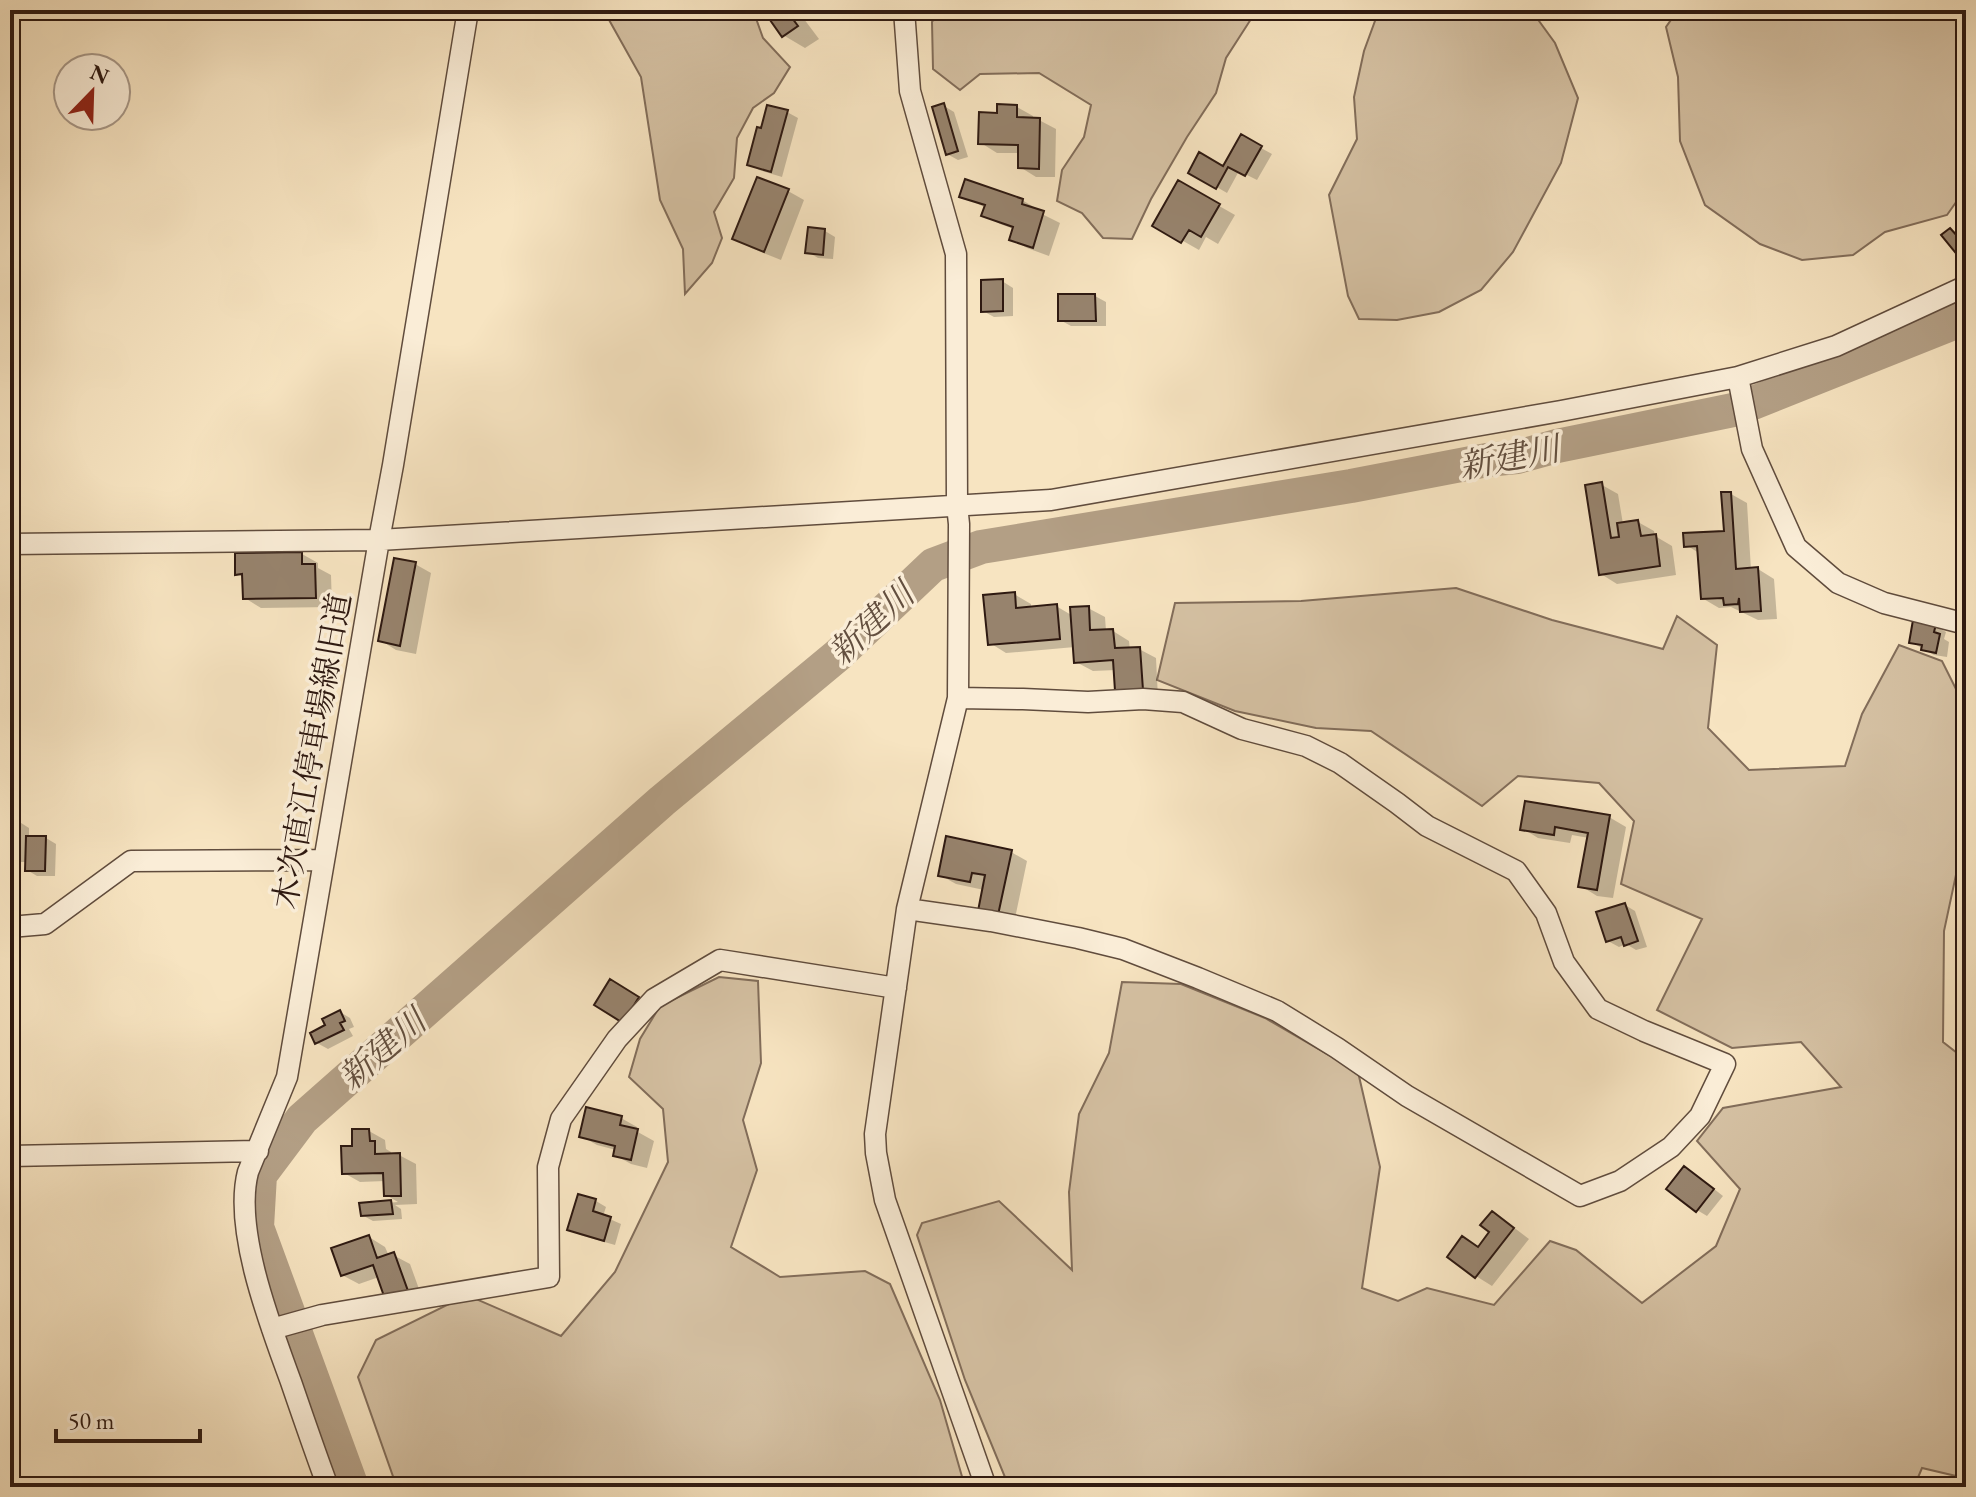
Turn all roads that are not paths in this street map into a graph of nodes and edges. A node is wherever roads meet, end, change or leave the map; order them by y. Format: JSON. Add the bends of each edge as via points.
{"nodes":[{"id":1,"x":468,"y":10,"type":"edge"},
{"id":2,"x":904,"y":10,"type":"edge"},
{"id":3,"x":1966,"y":286,"type":"edge"},
{"id":4,"x":1738,"y":382,"type":"junction"},
{"id":5,"x":958,"y":514,"type":"junction"},
{"id":6,"x":379,"y":540,"type":"junction"},
{"id":7,"x":10,"y":544,"type":"edge"},
{"id":8,"x":1966,"y":624,"type":"edge"},
{"id":9,"x":958,"y":698,"type":"junction"},
{"id":10,"x":323,"y":860,"type":"junction"},
{"id":11,"x":907,"y":909,"type":"junction"},
{"id":12,"x":10,"y":927,"type":"edge"},
{"id":13,"x":896,"y":988,"type":"junction"},
{"id":14,"x":258,"y":1151,"type":"junction"},
{"id":15,"x":10,"y":1156,"type":"edge"},
{"id":16,"x":272,"y":1329,"type":"junction"},
{"id":17,"x":328,"y":1487,"type":"edge"},
{"id":18,"x":986,"y":1487,"type":"edge"}],
"edges":[{"from":1,"to":6,"type":"street","name":"木次直江停車場線旧道"},
{"from":2,"to":5,"type":"street","via":[[910,91],[956,254]]},
{"from":3,"to":4,"type":"street","via":[[1836,346]]},
{"from":4,"to":5,"type":"street"},
{"from":4,"to":8,"type":"street","via":[[1752,449],[1796,547],[1838,583],[1884,603]]},
{"from":5,"to":6,"type":"street"},
{"from":5,"to":9,"type":"street"},
{"from":6,"to":7,"type":"street"},
{"from":6,"to":10,"type":"street","name":"木次直江停車場線旧道"},
{"from":9,"to":11,"type":"street"},
{"from":9,"to":11,"type":"street","via":[[1183,702],[1242,729],[1306,746],[1340,763],[1427,826],[1516,871],[1546,913],[1564,962],[1598,1009],[1725,1064],[1700,1116],[1671,1147],[1620,1181],[1580,1196],[1407,1096],[1277,1011],[1123,949]]},
{"from":10,"to":12,"type":"street","via":[[131,861],[45,924]]},
{"from":10,"to":14,"type":"street","name":"木次直江停車場線旧道","via":[[287,1077]]},
{"from":11,"to":13,"type":"street"},
{"from":13,"to":16,"type":"street","via":[[720,960],[654,999],[617,1039],[561,1119],[548,1167],[549,1277],[322,1315]]},
{"from":13,"to":18,"type":"street","via":[[876,1153],[885,1200]]},
{"from":14,"to":15,"type":"street"},
{"from":14,"to":16,"type":"street","name":"木次直江停車場線旧道","via":[[245,1185],[246,1216],[252,1261]]},
{"from":16,"to":17,"type":"street","name":"木次直江停車場線旧道"}]}
